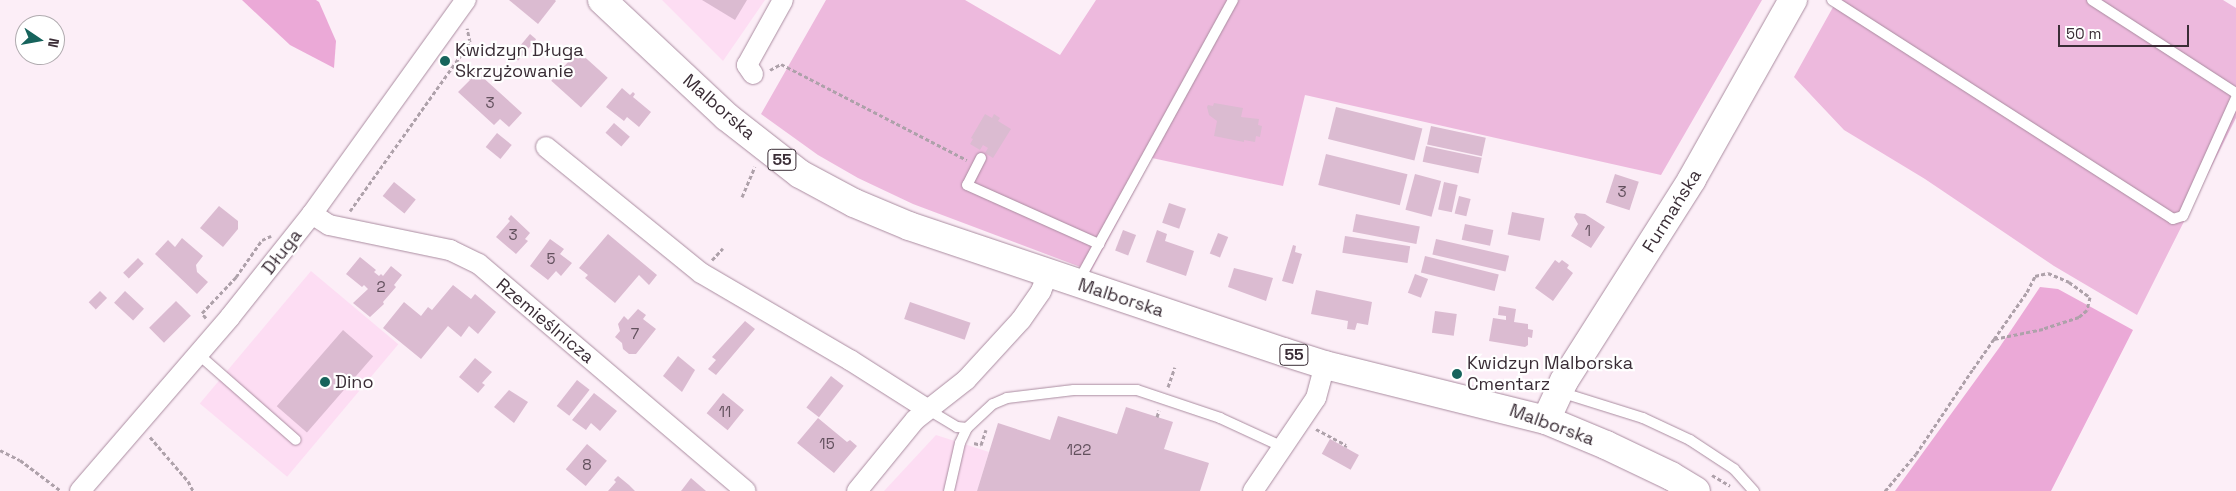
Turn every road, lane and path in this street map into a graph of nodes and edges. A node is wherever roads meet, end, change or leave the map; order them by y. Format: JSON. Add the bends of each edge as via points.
{"nodes":[{"id":1,"x":466,"y":0,"type":"edge"},
{"id":2,"x":602,"y":0,"type":"edge"},
{"id":3,"x":783,"y":0,"type":"edge"},
{"id":4,"x":1233,"y":0,"type":"edge"},
{"id":5,"x":1792,"y":0,"type":"edge"},
{"id":6,"x":1832,"y":0,"type":"edge"},
{"id":7,"x":2092,"y":0,"type":"edge"},
{"id":8,"x":466,"y":22,"type":"dead end"},
{"id":9,"x":785,"y":67,"type":"dead end"},
{"id":10,"x":753,"y":74,"type":"dead end"},
{"id":11,"x":2236,"y":93,"type":"edge"},
{"id":12,"x":2236,"y":98,"type":"edge"},
{"id":13,"x":546,"y":147,"type":"dead end"},
{"id":14,"x":759,"y":160,"type":"dead end"},
{"id":15,"x":979,"y":162,"type":"joint"},
{"id":16,"x":742,"y":196,"type":"dead end"},
{"id":17,"x":312,"y":214,"type":"junction"},
{"id":18,"x":339,"y":227,"type":"junction"},
{"id":19,"x":1099,"y":244,"type":"junction"},
{"id":20,"x":1048,"y":274,"type":"junction"},
{"id":21,"x":1078,"y":283,"type":"junction"},
{"id":22,"x":1994,"y":339,"type":"junction"},
{"id":23,"x":198,"y":354,"type":"junction"},
{"id":24,"x":1326,"y":365,"type":"junction"},
{"id":25,"x":1175,"y":367,"type":"dead end"},
{"id":26,"x":1558,"y":392,"type":"junction"},
{"id":27,"x":1164,"y":398,"type":"junction"},
{"id":28,"x":927,"y":409,"type":"junction"},
{"id":29,"x":1151,"y":410,"type":"dead end"},
{"id":30,"x":1546,"y":420,"type":"junction"},
{"id":31,"x":137,"y":424,"type":"junction"},
{"id":32,"x":988,"y":425,"type":"dead end"},
{"id":33,"x":1313,"y":427,"type":"dead end"},
{"id":34,"x":967,"y":428,"type":"junction"},
{"id":35,"x":296,"y":440,"type":"dead end"},
{"id":36,"x":963,"y":440,"type":"junction"},
{"id":37,"x":1283,"y":447,"type":"junction"},
{"id":38,"x":1345,"y":447,"type":"dead end"},
{"id":39,"x":0,"y":450,"type":"edge"},
{"id":40,"x":1702,"y":481,"type":"edge"},
{"id":41,"x":61,"y":491,"type":"edge"},
{"id":42,"x":80,"y":491,"type":"edge"},
{"id":43,"x":193,"y":491,"type":"edge"},
{"id":44,"x":746,"y":491,"type":"edge"},
{"id":45,"x":857,"y":491,"type":"edge"},
{"id":46,"x":949,"y":491,"type":"edge"},
{"id":47,"x":1253,"y":491,"type":"edge"},
{"id":48,"x":1737,"y":491,"type":"edge"},
{"id":49,"x":1754,"y":491,"type":"edge"},
{"id":50,"x":1885,"y":491,"type":"edge"}],
"edges":[{"from":1,"to":17,"type":"street","name":"Długa"},
{"from":2,"to":20,"type":"main road","name":"Malborska","number":"55","via":[[727,117],[800,174],[854,204]]},
{"from":3,"to":10,"type":"street","via":[[746,65]]},
{"from":4,"to":19,"type":"lane"},
{"from":5,"to":26,"type":"main road","name":"Furmańska","via":[[1692,180]]},
{"from":6,"to":12,"type":"lane","via":[[2173,219],[2183,216]]},
{"from":7,"to":11,"type":"lane"},
{"from":8,"to":18,"type":"path","via":[[470,42]]},
{"from":9,"to":15,"type":"path"},
{"from":13,"to":28,"type":"street","via":[[700,273]]},
{"from":14,"to":16,"type":"path"},
{"from":15,"to":19,"type":"lane","via":[[967,186]]},
{"from":17,"to":18,"type":"street","name":"Rzemieślnicza","via":[[329,225]]},
{"from":17,"to":23,"type":"street","name":"Długa"},
{"from":18,"to":44,"type":"street","name":"Rzemieślnicza","via":[[450,250],[479,264]]},
{"from":19,"to":21,"type":"lane"},
{"from":20,"to":21,"type":"main road","name":"Malborska","number":"55"},
{"from":20,"to":28,"type":"street","via":[[1041,291],[1021,320],[966,380]]},
{"from":21,"to":24,"type":"main road","name":"Malborska","number":"55"},
{"from":22,"to":22,"type":"path","via":[[2043,329],[2078,317],[2087,310],[2090,297],[2069,282],[2048,273],[2035,276]]},
{"from":22,"to":50,"type":"path","via":[[1916,454]]},
{"from":23,"to":31,"type":"street","name":"Długa"},
{"from":23,"to":35,"type":"lane"},
{"from":24,"to":30,"type":"main road","name":"Malborska","number":"55"},
{"from":24,"to":37,"type":"street","via":[[1316,398]]},
{"from":25,"to":27,"type":"path"},
{"from":26,"to":30,"type":"main road","name":"Furmańska"},
{"from":26,"to":49,"type":"lane","via":[[1643,418],[1690,440],[1734,469]]},
{"from":27,"to":29,"type":"path","via":[[1160,410]]},
{"from":27,"to":34,"type":"lane","via":[[1138,390],[1120,389],[1024,395],[993,404]]},
{"from":27,"to":37,"type":"lane","via":[[1259,434]]},
{"from":28,"to":34,"type":"lane"},
{"from":28,"to":45,"type":"street"},
{"from":30,"to":40,"type":"main road","name":"Malborska","number":"55","via":[[1671,476]]},
{"from":31,"to":42,"type":"street","name":"Długa"},
{"from":31,"to":43,"type":"path","via":[[188,481]]},
{"from":32,"to":36,"type":"path","via":[[981,445]]},
{"from":33,"to":38,"type":"path"},
{"from":34,"to":36,"type":"lane"},
{"from":36,"to":46,"type":"lane"},
{"from":37,"to":47,"type":"street"},
{"from":39,"to":41,"type":"path","via":[[20,460]]},
{"from":40,"to":48,"type":"path"}]}
